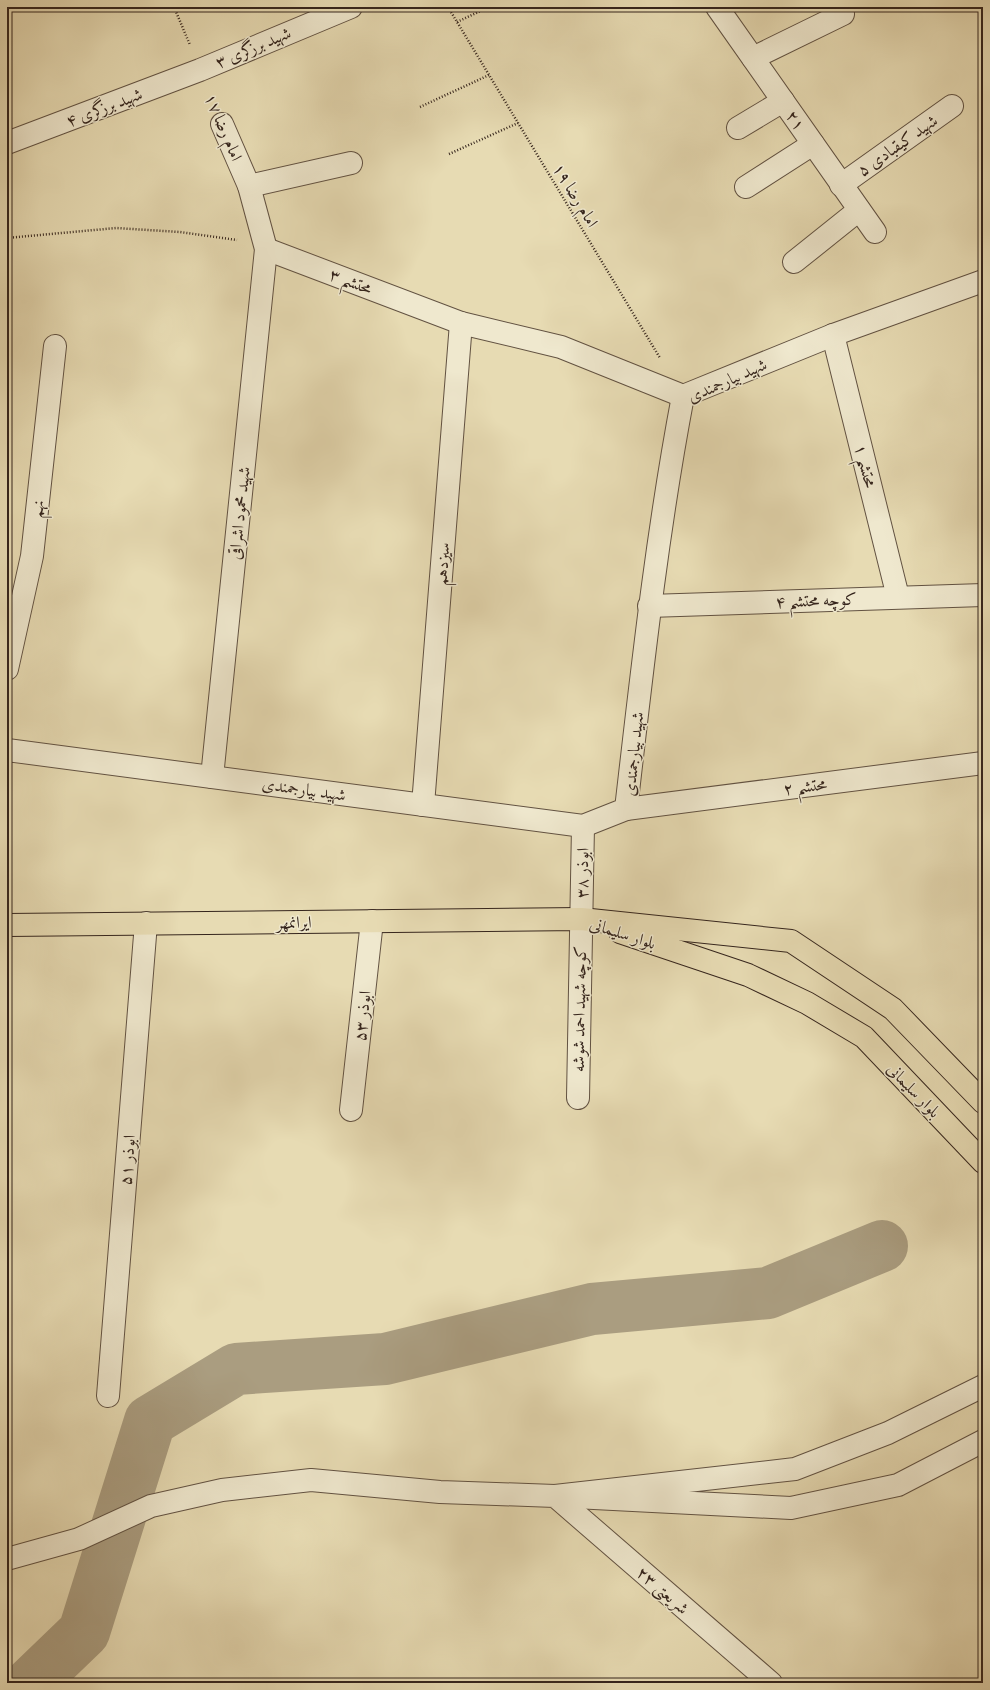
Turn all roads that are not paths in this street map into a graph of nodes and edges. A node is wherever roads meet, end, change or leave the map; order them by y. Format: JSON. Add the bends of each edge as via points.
{"nodes":[{"id":1,"x":351,"y":7,"type":"edge"},
{"id":2,"x":717,"y":7,"type":"edge"},
{"id":3,"x":843,"y":14,"type":"dead end"},
{"id":4,"x":753,"y":58,"type":"junction"},
{"id":5,"x":200,"y":70,"type":"joint"},
{"id":6,"x":783,"y":101,"type":"junction"},
{"id":7,"x":952,"y":106,"type":"dead end"},
{"id":8,"x":222,"y":124,"type":"dead end"},
{"id":9,"x":738,"y":128,"type":"dead end"},
{"id":10,"x":7,"y":143,"type":"edge"},
{"id":11,"x":813,"y":144,"type":"junction"},
{"id":12,"x":350,"y":163,"type":"dead end"},
{"id":13,"x":841,"y":185,"type":"junction"},
{"id":14,"x":249,"y":186,"type":"junction"},
{"id":15,"x":746,"y":188,"type":"dead end"},
{"id":16,"x":859,"y":210,"type":"junction"},
{"id":17,"x":874,"y":232,"type":"dead end"},
{"id":18,"x":266,"y":249,"type":"junction"},
{"id":19,"x":794,"y":262,"type":"dead end"},
{"id":20,"x":983,"y":281,"type":"edge"},
{"id":21,"x":461,"y":323,"type":"junction"},
{"id":22,"x":833,"y":335,"type":"junction"},
{"id":23,"x":55,"y":346,"type":"dead end"},
{"id":24,"x":682,"y":396,"type":"junction"},
{"id":25,"x":983,"y":594,"type":"edge"},
{"id":26,"x":898,"y":598,"type":"junction"},
{"id":27,"x":649,"y":606,"type":"junction"},
{"id":28,"x":7,"y":669,"type":"edge"},
{"id":29,"x":7,"y":750,"type":"edge"},
{"id":30,"x":983,"y":763,"type":"edge"},
{"id":31,"x":212,"y":777,"type":"junction"},
{"id":32,"x":423,"y":805,"type":"junction"},
{"id":33,"x":626,"y":809,"type":"junction"},
{"id":34,"x":583,"y":826,"type":"junction"},
{"id":35,"x":581,"y":919,"type":"junction"},
{"id":36,"x":372,"y":921,"type":"junction"},
{"id":37,"x":146,"y":923,"type":"junction"},
{"id":38,"x":7,"y":925,"type":"edge"},
{"id":39,"x":578,"y":1098,"type":"dead end"},
{"id":40,"x":983,"y":1102,"type":"edge"},
{"id":41,"x":351,"y":1110,"type":"dead end"},
{"id":42,"x":983,"y":1162,"type":"edge"},
{"id":43,"x":983,"y":1386,"type":"edge"},
{"id":44,"x":108,"y":1396,"type":"dead end"},
{"id":45,"x":983,"y":1441,"type":"edge"},
{"id":46,"x":555,"y":1496,"type":"junction"},
{"id":47,"x":7,"y":1559,"type":"edge"},
{"id":48,"x":770,"y":1683,"type":"edge"}],
"edges":[{"from":1,"to":5,"type":"street","name":"۳ شهید برزگری"},
{"from":2,"to":4,"type":"street","name":"۲۱"},
{"from":3,"to":4,"type":"street"},
{"from":4,"to":6,"type":"street","name":"۲۱"},
{"from":5,"to":10,"type":"street","name":"۴ شهید برزگری"},
{"from":6,"to":9,"type":"street"},
{"from":6,"to":11,"type":"street","name":"۲۱"},
{"from":7,"to":13,"type":"street","name":"۵ شهید کیقبادی"},
{"from":8,"to":14,"type":"street","name":"امام رضا ۱۷"},
{"from":11,"to":13,"type":"street","name":"۲۱"},
{"from":11,"to":15,"type":"street"},
{"from":12,"to":14,"type":"street"},
{"from":13,"to":16,"type":"street","name":"۲۱"},
{"from":14,"to":18,"type":"street","name":"امام رضا ۱۷"},
{"from":16,"to":17,"type":"street","name":"۲۱"},
{"from":16,"to":19,"type":"street"},
{"from":18,"to":21,"type":"street","name":"محتشم ۳"},
{"from":18,"to":31,"type":"street","name":"شهید محمود اشراقی"},
{"from":20,"to":22,"type":"street","name":"شهید بیارجمندی"},
{"from":21,"to":24,"type":"street","name":"محتشم ۳","via":[[562,347]]},
{"from":21,"to":32,"type":"street","name":"سیزدهم"},
{"from":22,"to":24,"type":"street","name":"شهید بیارجمندی"},
{"from":22,"to":26,"type":"street","name":"محتشم ۱"},
{"from":23,"to":28,"type":"street","name":"نهم","via":[[32,556]]},
{"from":24,"to":27,"type":"street","name":"شهید بیارجمندی"},
{"from":25,"to":26,"type":"street","name":"کوچه محتشم ۴"},
{"from":26,"to":27,"type":"street","name":"کوچه محتشم ۴"},
{"from":27,"to":33,"type":"street","name":"شهید بیارجمندی"},
{"from":29,"to":31,"type":"street","name":"شهید بیارجمندی"},
{"from":30,"to":33,"type":"street","name":"۲ محتشم"},
{"from":31,"to":32,"type":"street","name":"شهید بیارجمندی"},
{"from":32,"to":34,"type":"street","name":"شهید بیارجمندی"},
{"from":33,"to":34,"type":"street","name":"شهید بیارجمندی"},
{"from":34,"to":35,"type":"street","name":"ابوذر ۳۸"},
{"from":35,"to":36,"type":"main road","name":"ایرانمهر"},
{"from":35,"to":39,"type":"street","name":"کوچه شهید احمد شوشه"},
{"from":35,"to":40,"type":"main road","name":"بلوار سلیمانی","via":[[791,941],[893,1009]]},
{"from":35,"to":42,"type":"main road","name":"بلوار سلیمانی","via":[[748,975],[807,1003],[864,1038]]},
{"from":36,"to":37,"type":"main road","name":"ایرانمهر"},
{"from":36,"to":41,"type":"street","name":"۵۳ ابوذر"},
{"from":37,"to":38,"type":"main road","name":"ایرانمهر"},
{"from":37,"to":44,"type":"street","name":"ابوذر ۵۱"},
{"from":43,"to":46,"type":"street","via":[[888,1433],[795,1469]]},
{"from":45,"to":46,"type":"street","via":[[898,1484],[791,1508]]},
{"from":46,"to":47,"type":"street","via":[[440,1492],[311,1480],[222,1490],[151,1506],[79,1539]]},
{"from":46,"to":48,"type":"street","name":"شریعتی ۲۳"}]}
